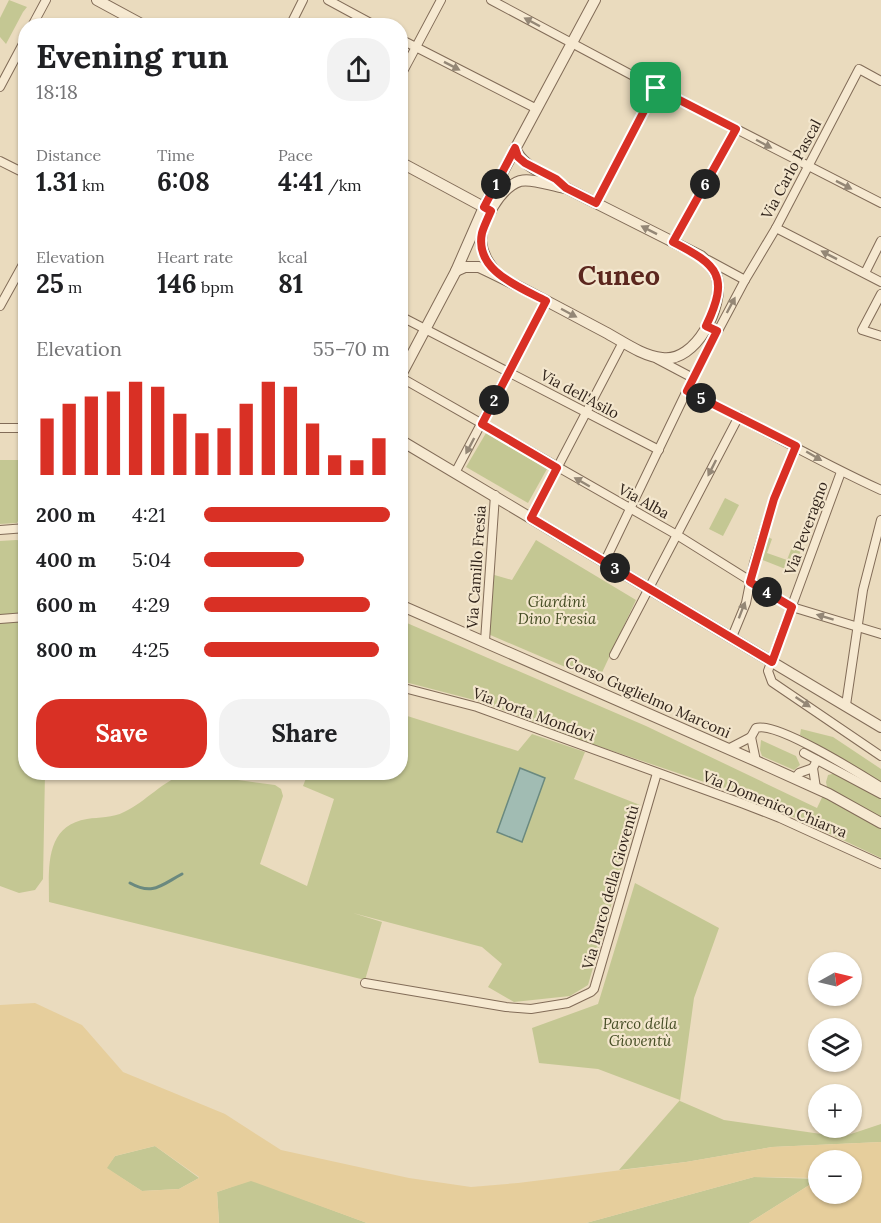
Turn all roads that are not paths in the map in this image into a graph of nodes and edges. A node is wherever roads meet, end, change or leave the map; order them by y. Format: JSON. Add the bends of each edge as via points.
{"nodes":[{"id":1,"x":46,"y":0,"type":"edge"},
{"id":2,"x":97,"y":0,"type":"edge"},
{"id":3,"x":303,"y":0,"type":"edge"},
{"id":4,"x":328,"y":0,"type":"edge"},
{"id":5,"x":441,"y":0,"type":"edge"},
{"id":6,"x":491,"y":0,"type":"edge"},
{"id":7,"x":595,"y":0,"type":"edge"},
{"id":8,"x":36,"y":18,"type":"edge"},
{"id":9,"x":130,"y":18,"type":"edge"},
{"id":10,"x":294,"y":18,"type":"edge"},
{"id":11,"x":361,"y":18,"type":"edge"},
{"id":12,"x":408,"y":43,"type":"edge"},
{"id":13,"x":572,"y":44,"type":"junction"},
{"id":14,"x":416,"y":47,"type":"junction"},
{"id":15,"x":18,"y":53,"type":"edge"},
{"id":16,"x":408,"y":62,"type":"edge"},
{"id":17,"x":881,"y":81,"type":"edge"},
{"id":18,"x":0,"y":87,"type":"edge"},
{"id":19,"x":656,"y":88,"type":"junction"},
{"id":20,"x":537,"y":109,"type":"junction"},
{"id":21,"x":736,"y":129,"type":"junction"},
{"id":22,"x":515,"y":148,"type":"junction"},
{"id":23,"x":0,"y":161,"type":"edge"},
{"id":24,"x":408,"y":166,"type":"edge"},
{"id":25,"x":807,"y":166,"type":"junction"},
{"id":26,"x":18,"y":170,"type":"edge"},
{"id":27,"x":566,"y":188,"type":"junction"},
{"id":28,"x":596,"y":203,"type":"junction"},
{"id":29,"x":881,"y":203,"type":"edge"},
{"id":30,"x":488,"y":209,"type":"junction"},
{"id":31,"x":776,"y":228,"type":"junction"},
{"id":32,"x":881,"y":241,"type":"edge"},
{"id":33,"x":673,"y":242,"type":"junction"},
{"id":34,"x":701,"y":256,"type":"junction"},
{"id":35,"x":456,"y":271,"type":"junction"},
{"id":36,"x":18,"y":273,"type":"edge"},
{"id":37,"x":865,"y":273,"type":"junction"},
{"id":38,"x":499,"y":276,"type":"junction"},
{"id":39,"x":745,"y":280,"type":"junction"},
{"id":40,"x":881,"y":282,"type":"edge"},
{"id":41,"x":881,"y":294,"type":"edge"},
{"id":42,"x":546,"y":301,"type":"junction"},
{"id":43,"x":0,"y":306,"type":"edge"},
{"id":44,"x":408,"y":320,"type":"edge"},
{"id":45,"x":706,"y":326,"type":"junction"},
{"id":46,"x":425,"y":329,"type":"junction"},
{"id":47,"x":717,"y":331,"type":"junction"},
{"id":48,"x":881,"y":336,"type":"edge"},
{"id":49,"x":623,"y":342,"type":"junction"},
{"id":50,"x":651,"y":356,"type":"junction"},
{"id":51,"x":408,"y":362,"type":"edge"},
{"id":52,"x":508,"y":372,"type":"junction"},
{"id":53,"x":693,"y":378,"type":"junction"},
{"id":54,"x":408,"y":382,"type":"edge"},
{"id":55,"x":687,"y":391,"type":"junction"},
{"id":56,"x":585,"y":412,"type":"junction"},
{"id":57,"x":739,"y":417,"type":"junction"},
{"id":58,"x":482,"y":424,"type":"junction"},
{"id":59,"x":0,"y":428,"type":"edge"},
{"id":60,"x":18,"y":428,"type":"edge"},
{"id":61,"x":408,"y":445,"type":"edge"},
{"id":62,"x":796,"y":446,"type":"junction"},
{"id":63,"x":659,"y":450,"type":"junction"},
{"id":64,"x":557,"y":468,"type":"junction"},
{"id":65,"x":841,"y":472,"type":"junction"},
{"id":66,"x":455,"y":473,"type":"junction"},
{"id":67,"x":881,"y":490,"type":"edge"},
{"id":68,"x":495,"y":495,"type":"junction"},
{"id":69,"x":630,"y":509,"type":"junction"},
{"id":70,"x":531,"y":518,"type":"junction"},
{"id":71,"x":881,"y":520,"type":"edge"},
{"id":72,"x":18,"y":527,"type":"edge"},
{"id":73,"x":0,"y":530,"type":"edge"},
{"id":74,"x":677,"y":536,"type":"junction"},
{"id":75,"x":605,"y":561,"type":"junction"},
{"id":76,"x":750,"y":582,"type":"junction"},
{"id":77,"x":650,"y":588,"type":"junction"},
{"id":78,"x":792,"y":607,"type":"junction"},
{"id":79,"x":408,"y":608,"type":"edge"},
{"id":80,"x":18,"y":618,"type":"edge"},
{"id":81,"x":0,"y":619,"type":"edge"},
{"id":82,"x":857,"y":627,"type":"junction"},
{"id":83,"x":881,"y":634,"type":"edge"},
{"id":84,"x":732,"y":637,"type":"junction"},
{"id":85,"x":484,"y":641,"type":"junction"},
{"id":86,"x":614,"y":655,"type":"dead end"},
{"id":87,"x":772,"y":662,"type":"junction"},
{"id":88,"x":408,"y":689,"type":"edge"},
{"id":89,"x":846,"y":705,"type":"junction"},
{"id":90,"x":881,"y":727,"type":"edge"},
{"id":91,"x":751,"y":737,"type":"junction"},
{"id":92,"x":728,"y":749,"type":"junction"},
{"id":93,"x":804,"y":753,"type":"dead end"},
{"id":94,"x":881,"y":756,"type":"edge"},
{"id":95,"x":817,"y":760,"type":"junction"},
{"id":96,"x":756,"y":761,"type":"junction"},
{"id":97,"x":813,"y":768,"type":"junction"},
{"id":98,"x":657,"y":773,"type":"junction"},
{"id":99,"x":795,"y":778,"type":"junction"},
{"id":100,"x":881,"y":786,"type":"edge"},
{"id":101,"x":816,"y":788,"type":"junction"},
{"id":102,"x":881,"y":794,"type":"edge"},
{"id":103,"x":881,"y":823,"type":"edge"},
{"id":104,"x":881,"y":864,"type":"edge"},
{"id":105,"x":364,"y":983,"type":"dead end"}],
"edges":[{"from":1,"to":8,"type":"street"},
{"from":2,"to":9,"type":"street"},
{"from":3,"to":10,"type":"street"},
{"from":4,"to":11,"type":"street"},
{"from":5,"to":14,"type":"street"},
{"from":13,"to":6,"type":"street","one_way":true},
{"from":7,"to":13,"type":"street"},
{"from":12,"to":14,"type":"street"},
{"from":13,"to":19,"type":"street"},
{"from":13,"to":20,"type":"street"},
{"from":14,"to":16,"type":"street"},
{"from":14,"to":20,"type":"street","one_way":true},
{"from":15,"to":18,"type":"street"},
{"from":17,"to":25,"type":"street","name":"Via Carlo Pascal","via":[[860,69]]},
{"from":19,"to":21,"type":"street"},
{"from":19,"to":28,"type":"street"},
{"from":20,"to":22,"type":"street"},
{"from":21,"to":25,"type":"street","one_way":true},
{"from":21,"to":33,"type":"street"},
{"from":22,"to":27,"type":"street","via":[[525,163]]},
{"from":22,"to":30,"type":"street"},
{"from":23,"to":26,"type":"street"},
{"from":24,"to":30,"type":"street"},
{"from":25,"to":29,"type":"street","one_way":true},
{"from":25,"to":31,"type":"street","name":"Via Carlo Pascal"},
{"from":27,"to":28,"type":"street"},
{"from":27,"to":30,"type":"street","via":[[522,181],[503,192]]},
{"from":33,"to":28,"type":"street","one_way":true},
{"from":30,"to":35,"type":"street"},
{"from":30,"to":38,"type":"street","via":[[481,241],[483,253]]},
{"from":37,"to":31,"type":"street","one_way":true},
{"from":31,"to":39,"type":"street","name":"Via Carlo Pascal"},
{"from":32,"to":37,"type":"street"},
{"from":33,"to":34,"type":"street"},
{"from":34,"to":39,"type":"street"},
{"from":34,"to":45,"type":"street","via":[[712,268],[718,286]]},
{"from":35,"to":38,"type":"street","via":[[479,267]]},
{"from":35,"to":46,"type":"street"},
{"from":36,"to":43,"type":"street"},
{"from":37,"to":40,"type":"street"},
{"from":38,"to":42,"type":"street"},
{"from":47,"to":39,"type":"street","name":"Via Carlo Pascal","one_way":true},
{"from":41,"to":48,"type":"street","via":[[862,330]]},
{"from":42,"to":49,"type":"street","one_way":true},
{"from":42,"to":52,"type":"street"},
{"from":44,"to":46,"type":"street","name":"Via dell'Asilo"},
{"from":45,"to":47,"type":"street"},
{"from":45,"to":50,"type":"street","via":[[694,346],[679,357]]},
{"from":46,"to":51,"type":"street"},
{"from":46,"to":52,"type":"street","name":"Via dell'Asilo"},
{"from":47,"to":53,"type":"street","name":"Via Carlo Pascal"},
{"from":49,"to":50,"type":"street"},
{"from":49,"to":56,"type":"street"},
{"from":50,"to":53,"type":"street"},
{"from":52,"to":56,"type":"street","name":"Via dell'Asilo"},
{"from":52,"to":58,"type":"street"},
{"from":53,"to":55,"type":"street","name":"Via Carlo Pascal"},
{"from":54,"to":58,"type":"street","name":"Via Alba"},
{"from":55,"to":57,"type":"street"},
{"from":55,"to":63,"type":"street","name":"Via Carlo Pascal"},
{"from":56,"to":63,"type":"street","name":"Via dell'Asilo"},
{"from":56,"to":64,"type":"street"},
{"from":57,"to":62,"type":"street"},
{"from":57,"to":74,"type":"street","one_way":true},
{"from":58,"to":64,"type":"street","name":"Via Alba"},
{"from":58,"to":66,"type":"street","one_way":true},
{"from":59,"to":60,"type":"street"},
{"from":61,"to":66,"type":"street"},
{"from":62,"to":65,"type":"street","one_way":true},
{"from":62,"to":76,"type":"street","via":[[774,499]]},
{"from":63,"to":69,"type":"street","name":"Via Carlo Pascal"},
{"from":69,"to":64,"type":"street","name":"Via Alba","one_way":true},
{"from":64,"to":70,"type":"street"},
{"from":65,"to":67,"type":"street"},
{"from":65,"to":78,"type":"street","name":"Via Peveragno"},
{"from":66,"to":68,"type":"street"},
{"from":68,"to":70,"type":"street"},
{"from":68,"to":85,"type":"street","name":"Via Camillo Fresia"},
{"from":69,"to":74,"type":"street","name":"Via Alba"},
{"from":69,"to":75,"type":"street","name":"Via Carlo Pascal"},
{"from":70,"to":75,"type":"street"},
{"from":71,"to":82,"type":"street"},
{"from":72,"to":73,"type":"street"},
{"from":74,"to":76,"type":"street","name":"Via Alba"},
{"from":74,"to":77,"type":"street"},
{"from":75,"to":77,"type":"street"},
{"from":76,"to":78,"type":"street","name":"Via Alba"},
{"from":84,"to":76,"type":"street","one_way":true},
{"from":77,"to":84,"type":"street"},
{"from":77,"to":86,"type":"street"},
{"from":82,"to":78,"type":"street","name":"Via Alba","one_way":true},
{"from":78,"to":87,"type":"street","name":"Via Peveragno"},
{"from":79,"to":85,"type":"street","name":"Corso Guglielmo Marconi"},
{"from":80,"to":81,"type":"street"},
{"from":82,"to":83,"type":"street","name":"Via Alba"},
{"from":82,"to":89,"type":"street"},
{"from":84,"to":87,"type":"street"},
{"from":85,"to":92,"type":"street","name":"Corso Guglielmo Marconi"},
{"from":87,"to":89,"type":"street"},
{"from":87,"to":94,"type":"street","one_way":true,"via":[[768,671],[772,682]]},
{"from":88,"to":98,"type":"street","name":"Via Porta Mondovì","via":[[477,707]]},
{"from":89,"to":90,"type":"street"},
{"from":91,"to":92,"type":"street"},
{"from":91,"to":96,"type":"street"},
{"from":91,"to":100,"type":"street","via":[[756,728],[770,728]]},
{"from":92,"to":96,"type":"street","name":"Corso Guglielmo Marconi"},
{"from":93,"to":95,"type":"street"},
{"from":95,"to":97,"type":"street"},
{"from":95,"to":102,"type":"street"},
{"from":96,"to":99,"type":"street","name":"Corso Guglielmo Marconi"},
{"from":97,"to":99,"type":"street"},
{"from":97,"to":101,"type":"street"},
{"from":98,"to":104,"type":"street","name":"Via Domenico Chiarva","via":[[780,818]]},
{"from":98,"to":105,"type":"street","name":"Via Parco della Gioventù","via":[[591,992],[568,1003],[531,1009]]},
{"from":99,"to":101,"type":"street","name":"Corso Guglielmo Marconi"},
{"from":101,"to":103,"type":"street","name":"Corso Guglielmo Marconi"}]}
